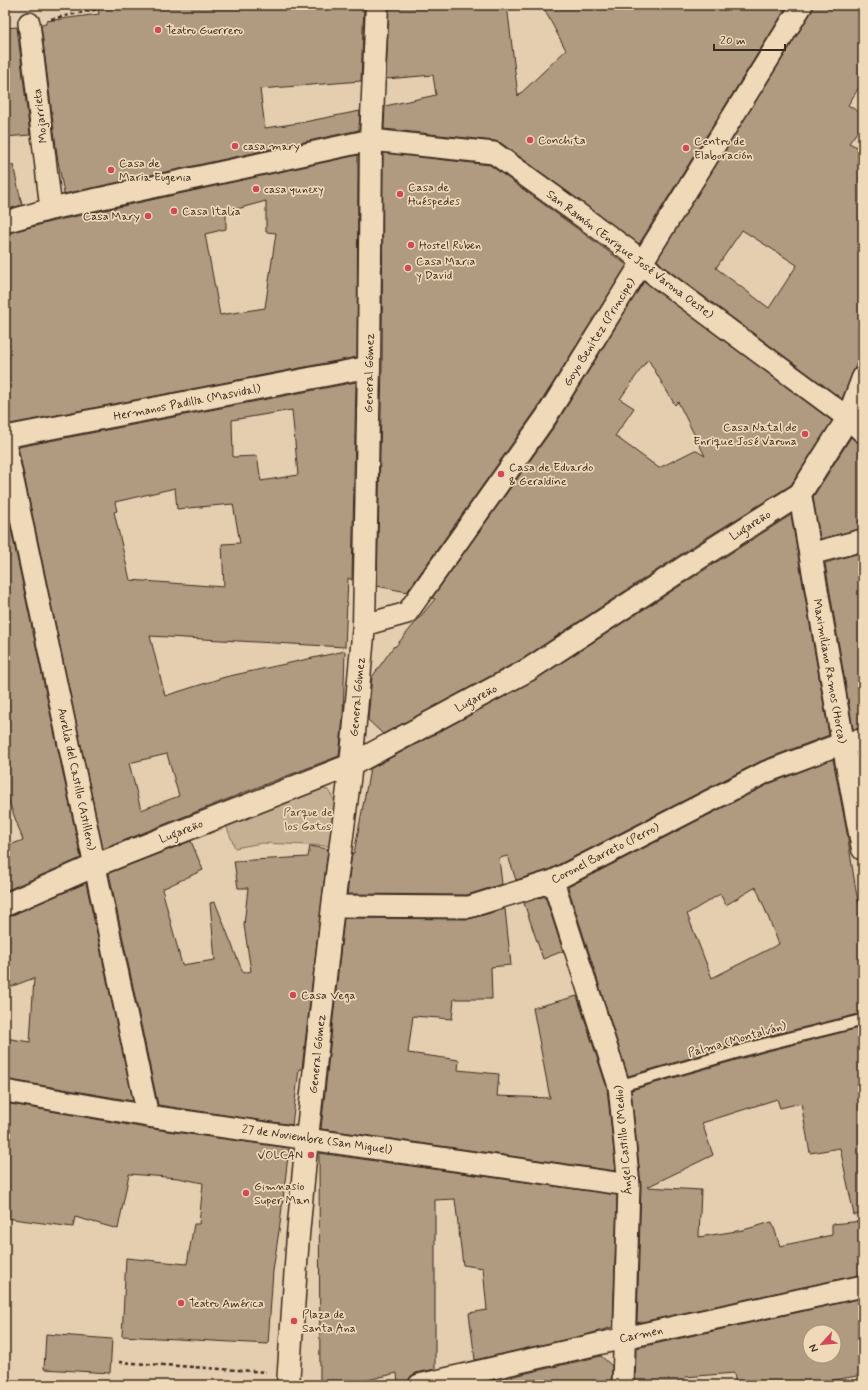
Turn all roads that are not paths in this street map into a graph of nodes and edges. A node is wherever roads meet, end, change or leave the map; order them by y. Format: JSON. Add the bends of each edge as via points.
{"nodes":[{"id":1,"x":377,"y":5,"type":"edge"},
{"id":2,"x":802,"y":5,"type":"edge"},
{"id":3,"x":29,"y":23,"type":"road end"},
{"id":4,"x":371,"y":140,"type":"junction"},
{"id":5,"x":51,"y":209,"type":"junction"},
{"id":6,"x":5,"y":222,"type":"edge"},
{"id":7,"x":642,"y":262,"type":"junction"},
{"id":8,"x":369,"y":367,"type":"junction"},
{"id":9,"x":863,"y":378,"type":"edge"},
{"id":10,"x":863,"y":401,"type":"edge"},
{"id":11,"x":855,"y":425,"type":"edge"},
{"id":12,"x":5,"y":437,"type":"edge"},
{"id":13,"x":5,"y":443,"type":"edge"},
{"id":14,"x":800,"y":494,"type":"junction"},
{"id":15,"x":863,"y":540,"type":"edge"},
{"id":16,"x":810,"y":554,"type":"junction"},
{"id":17,"x":364,"y":625,"type":"junction"},
{"id":18,"x":853,"y":741,"type":"edge"},
{"id":19,"x":351,"y":765,"type":"junction"},
{"id":20,"x":319,"y":777,"type":"junction"},
{"id":21,"x":347,"y":799,"type":"junction"},
{"id":22,"x":863,"y":849,"type":"edge"},
{"id":23,"x":96,"y":865,"type":"junction"},
{"id":24,"x":553,"y":881,"type":"junction"},
{"id":25,"x":5,"y":905,"type":"edge"},
{"id":26,"x":333,"y":906,"type":"junction"},
{"id":27,"x":863,"y":1020,"type":"edge"},
{"id":28,"x":619,"y":1086,"type":"junction"},
{"id":29,"x":5,"y":1091,"type":"edge"},
{"id":30,"x":148,"y":1116,"type":"junction"},
{"id":31,"x":307,"y":1138,"type":"junction"},
{"id":32,"x":629,"y":1185,"type":"junction"},
{"id":33,"x":863,"y":1286,"type":"edge"},
{"id":34,"x":624,"y":1338,"type":"junction"},
{"id":35,"x":288,"y":1380,"type":"edge"},
{"id":36,"x":419,"y":1385,"type":"edge"},
{"id":37,"x":623,"y":1385,"type":"edge"}],
"edges":[{"from":1,"to":4,"type":"street","name":"General Gómez"},
{"from":2,"to":7,"type":"street","name":"Goyo Benítez (Principe)"},
{"from":3,"to":5,"type":"street","name":"Mojarrieta"},
{"from":4,"to":5,"type":"street","name":"San Ramón (Enrique José Varona Oeste)"},
{"from":4,"to":7,"type":"street","name":"San Ramón (Enrique José Varona Oeste)","via":[[494,153]]},
{"from":4,"to":8,"type":"street","name":"General Gómez"},
{"from":5,"to":6,"type":"street","name":"San Ramón (Enrique José Varona Oeste)"},
{"from":7,"to":11,"type":"street","name":"San Ramón (Enrique José Varona Oeste)","via":[[656,276]]},
{"from":7,"to":17,"type":"street","name":"Goyo Benítez (Principe)","via":[[546,417],[407,613]]},
{"from":8,"to":12,"type":"street","name":"Hermanos Padilla (Masvidal)"},
{"from":8,"to":17,"type":"street","name":"General Gómez"},
{"from":9,"to":11,"type":"street","name":"Lugareño"},
{"from":10,"to":11,"type":"street"},
{"from":11,"to":14,"type":"street","name":"Lugareño"},
{"from":13,"to":23,"type":"street","name":"Aurelia del Castillo (Astillero)"},
{"from":14,"to":16,"type":"street","name":"Maximiliano Ramos (Horca)"},
{"from":14,"to":19,"type":"street","name":"Lugareño","via":[[528,670]]},
{"from":15,"to":16,"type":"street"},
{"from":16,"to":18,"type":"street","name":"Maximiliano Ramos (Horca)"},
{"from":17,"to":19,"type":"street","name":"General Gómez"},
{"from":18,"to":22,"type":"street","name":"Maximiliano Ramos (Horca)"},
{"from":18,"to":24,"type":"street","name":"Coronel Barreto (Perro)","via":[[766,772]]},
{"from":19,"to":20,"type":"street","name":"Lugareño"},
{"from":19,"to":21,"type":"street","name":"General Gómez"},
{"from":20,"to":21,"type":"street","via":[[341,786]]},
{"from":20,"to":23,"type":"street","name":"Lugareño"},
{"from":21,"to":26,"type":"street","name":"General Gómez"},
{"from":23,"to":25,"type":"street","name":"Lugareño"},
{"from":23,"to":30,"type":"street","name":"Aurelia del Castillo (Astillero)"},
{"from":24,"to":26,"type":"street","name":"Coronel Barreto (Perro)","via":[[469,907]]},
{"from":24,"to":28,"type":"street","name":"Ángel Castillo (Medio)"},
{"from":26,"to":31,"type":"street","name":"General Gómez"},
{"from":27,"to":28,"type":"lane","name":"Palma (Montalván)","via":[[762,1044]]},
{"from":28,"to":32,"type":"street","name":"Ángel Castillo (Medio)"},
{"from":29,"to":30,"type":"street","name":"27 de Noviembre (San Miguel)"},
{"from":30,"to":31,"type":"street","name":"27 de Noviembre (San Miguel)"},
{"from":31,"to":32,"type":"street","name":"27 de Noviembre (San Miguel)"},
{"from":31,"to":35,"type":"street","name":"General Gómez"},
{"from":32,"to":34,"type":"street","name":"Ángel Castillo (Medio)"},
{"from":33,"to":34,"type":"street","name":"Carmen"},
{"from":34,"to":36,"type":"street","name":"Carmen"},
{"from":34,"to":37,"type":"street","name":"Ángel Castillo (Medio)"}]}
